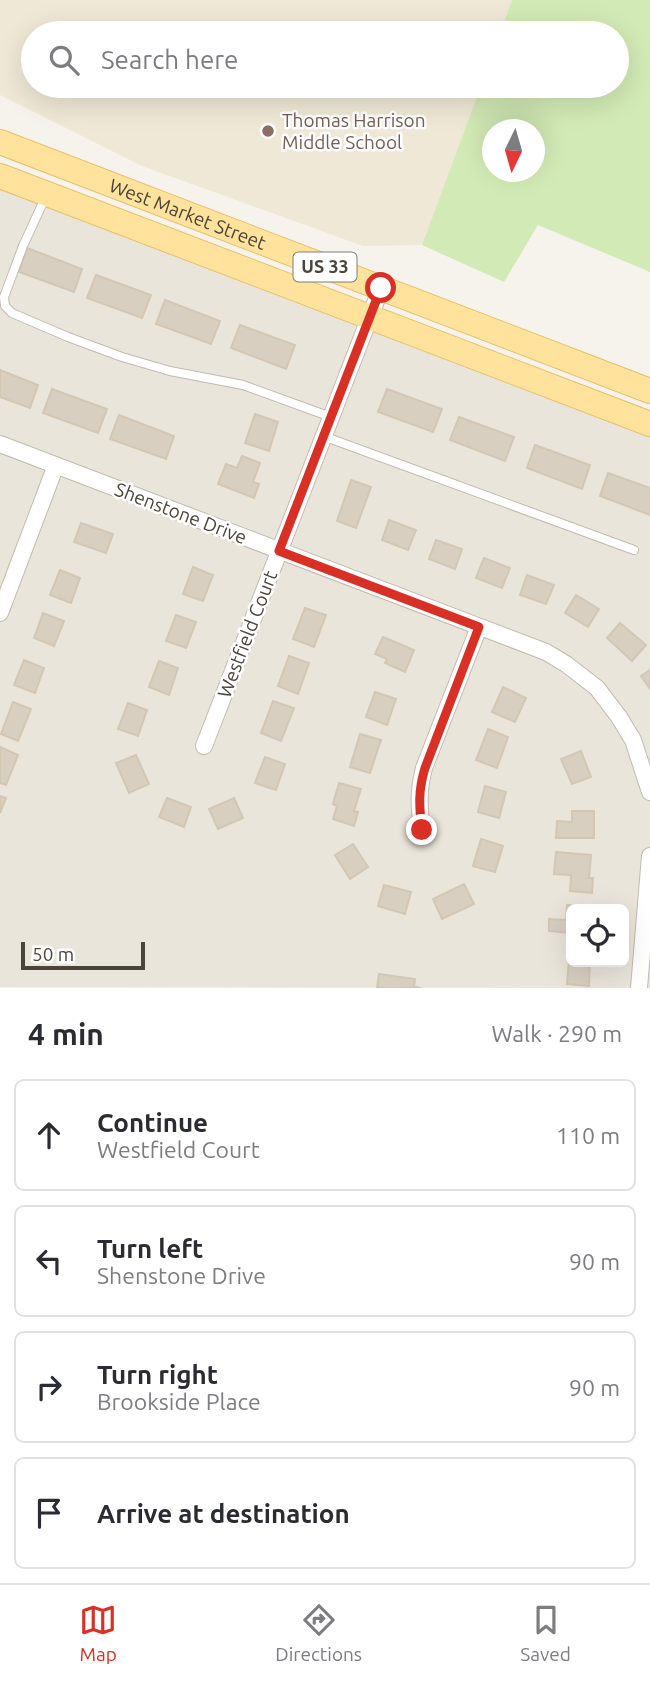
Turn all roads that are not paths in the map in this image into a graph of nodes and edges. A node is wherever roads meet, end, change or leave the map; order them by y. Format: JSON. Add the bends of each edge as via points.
{"nodes":[{"id":1,"x":0,"y":142,"type":"edge"},
{"id":2,"x":0,"y":176,"type":"edge"},
{"id":3,"x":47,"y":194,"type":"junction"},
{"id":4,"x":381,"y":288,"type":"junction"},
{"id":5,"x":370,"y":318,"type":"junction"},
{"id":6,"x":650,"y":391,"type":"edge"},
{"id":7,"x":331,"y":416,"type":"junction"},
{"id":8,"x":650,"y":424,"type":"edge"},
{"id":9,"x":323,"y":436,"type":"junction"},
{"id":10,"x":0,"y":444,"type":"edge"},
{"id":11,"x":56,"y":465,"type":"junction"},
{"id":12,"x":634,"y":550,"type":"dead end"},
{"id":13,"x":279,"y":551,"type":"junction"},
{"id":14,"x":0,"y":613,"type":"edge"},
{"id":15,"x":479,"y":627,"type":"junction"},
{"id":16,"x":204,"y":746,"type":"dead end"},
{"id":17,"x":650,"y":792,"type":"edge"},
{"id":18,"x":422,"y":830,"type":"dead end"},
{"id":19,"x":650,"y":856,"type":"edge"},
{"id":20,"x":639,"y":988,"type":"edge"}],
"edges":[{"from":1,"to":4,"type":"main road","name":"West Market Street","number":"US 33"},
{"from":2,"to":3,"type":"main road","name":"West Market Street","number":"US 33"},
{"from":3,"to":5,"type":"main road","name":"West Market Street","number":"US 33"},
{"from":3,"to":7,"type":"lane","via":[[4,297],[12,313],[122,357],[243,385]]},
{"from":4,"to":5,"type":"street","name":"Westfield Court"},
{"from":4,"to":6,"type":"main road","name":"West Market Street","number":"US 33"},
{"from":5,"to":7,"type":"street","name":"Westfield Court"},
{"from":5,"to":8,"type":"main road","name":"West Market Street","number":"US 33"},
{"from":7,"to":9,"type":"street","name":"Westfield Court"},
{"from":9,"to":12,"type":"lane"},
{"from":9,"to":13,"type":"street","name":"Westfield Court"},
{"from":10,"to":11,"type":"street","name":"Shenstone Drive"},
{"from":11,"to":13,"type":"street","name":"Shenstone Drive"},
{"from":11,"to":14,"type":"street"},
{"from":13,"to":15,"type":"street","name":"Shenstone Drive"},
{"from":13,"to":16,"type":"street","name":"Westfield Court"},
{"from":15,"to":17,"type":"street","name":"Shenstone Drive","via":[[546,652],[597,688],[633,740]]},
{"from":15,"to":18,"type":"street","via":[[419,787]]},
{"from":19,"to":20,"type":"street"}]}
